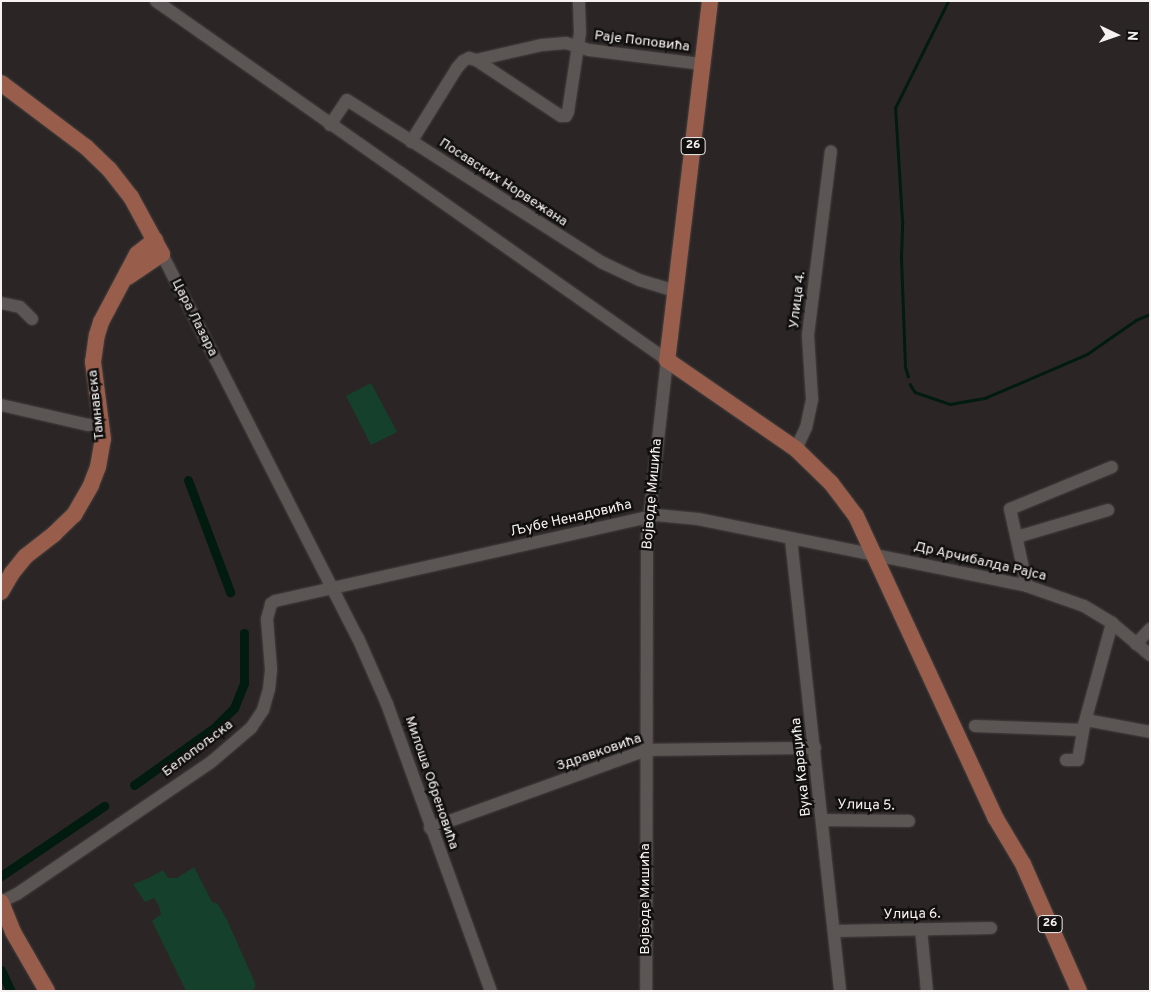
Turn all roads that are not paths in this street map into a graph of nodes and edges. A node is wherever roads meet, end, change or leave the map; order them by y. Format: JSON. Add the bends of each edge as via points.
{"nodes":[{"id":1,"x":156,"y":1,"type":"edge"},
{"id":2,"x":580,"y":1,"type":"edge"},
{"id":3,"x":710,"y":1,"type":"edge"},
{"id":4,"x":578,"y":46,"type":"junction"},
{"id":5,"x":476,"y":60,"type":"junction"},
{"id":6,"x":702,"y":64,"type":"junction"},
{"id":7,"x":3,"y":87,"type":"edge"},
{"id":8,"x":330,"y":125,"type":"junction"},
{"id":9,"x":411,"y":142,"type":"junction"},
{"id":10,"x":831,"y":151,"type":"dead end"},
{"id":11,"x":158,"y":247,"type":"junction"},
{"id":12,"x":675,"y":291,"type":"junction"},
{"id":13,"x":1,"y":303,"type":"edge"},
{"id":14,"x":32,"y":319,"type":"dead end"},
{"id":15,"x":667,"y":360,"type":"junction"},
{"id":16,"x":1,"y":404,"type":"edge"},
{"id":17,"x":102,"y":424,"type":"junction"},
{"id":18,"x":796,"y":449,"type":"junction"},
{"id":19,"x":1112,"y":467,"type":"dead end"},
{"id":20,"x":1108,"y":510,"type":"dead end"},
{"id":21,"x":648,"y":517,"type":"junction"},
{"id":22,"x":1016,"y":537,"type":"junction"},
{"id":23,"x":791,"y":539,"type":"junction"},
{"id":24,"x":876,"y":554,"type":"junction"},
{"id":25,"x":1027,"y":586,"type":"junction"},
{"id":26,"x":334,"y":589,"type":"junction"},
{"id":27,"x":1,"y":592,"type":"edge"},
{"id":28,"x":1112,"y":624,"type":"junction"},
{"id":29,"x":1150,"y":629,"type":"edge"},
{"id":30,"x":1136,"y":644,"type":"junction"},
{"id":31,"x":1150,"y":655,"type":"edge"},
{"id":32,"x":1085,"y":725,"type":"junction"},
{"id":33,"x":975,"y":726,"type":"dead end"},
{"id":34,"x":1150,"y":732,"type":"edge"},
{"id":35,"x":815,"y":748,"type":"junction"},
{"id":36,"x":647,"y":750,"type":"junction"},
{"id":37,"x":1066,"y":760,"type":"dead end"},
{"id":38,"x":823,"y":820,"type":"junction"},
{"id":39,"x":909,"y":821,"type":"dead end"},
{"id":40,"x":430,"y":828,"type":"junction"},
{"id":41,"x":1,"y":902,"type":"edge"},
{"id":42,"x":991,"y":928,"type":"dead end"},
{"id":43,"x":921,"y":930,"type":"junction"},
{"id":44,"x":835,"y":931,"type":"junction"},
{"id":45,"x":47,"y":991,"type":"edge"},
{"id":46,"x":491,"y":991,"type":"edge"},
{"id":47,"x":646,"y":991,"type":"edge"},
{"id":48,"x":840,"y":991,"type":"edge"},
{"id":49,"x":927,"y":991,"type":"edge"},
{"id":50,"x":1080,"y":991,"type":"edge"}],
"edges":[{"from":1,"to":8,"type":"street"},
{"from":2,"to":4,"type":"street"},
{"from":3,"to":6,"type":"main road","name":"Војводе Мишића","number":"26"},
{"from":4,"to":5,"type":"street","name":"Раје Поповића","via":[[558,43]]},
{"from":4,"to":5,"type":"street","name":"Раје Поповића","via":[[568,112],[564,116]]},
{"from":4,"to":6,"type":"street","name":"Раје Поповића"},
{"from":5,"to":9,"type":"street","name":"Раје Поповића","via":[[469,58],[463,61]]},
{"from":6,"to":12,"type":"main road","name":"Војводе Мишића","number":"26"},
{"from":7,"to":11,"type":"main road","name":"Цара Лазара","via":[[70,133],[109,169],[131,197]]},
{"from":8,"to":9,"type":"street","name":"Посавских Норвежана","via":[[347,100]]},
{"from":8,"to":15,"type":"street"},
{"from":9,"to":12,"type":"street","name":"Посавских Норвежана","via":[[601,262],[639,280]]},
{"from":10,"to":18,"type":"street","name":"Улица 4.","via":[[808,335],[812,399],[806,428]]},
{"from":11,"to":17,"type":"main road","name":"Тамнавска","via":[[126,279],[101,322],[94,348],[94,369]]},
{"from":11,"to":26,"type":"street","name":"Цара Лазара"},
{"from":12,"to":15,"type":"main road","name":"Војводе Мишића","number":"26"},
{"from":13,"to":14,"type":"street","via":[[20,307]]},
{"from":15,"to":18,"type":"main road","number":"26"},
{"from":15,"to":21,"type":"street","name":"Војводе Мишића"},
{"from":16,"to":17,"type":"street","via":[[88,425]]},
{"from":17,"to":27,"type":"main road","name":"Тамнавска","via":[[98,467],[84,499],[54,534],[26,556]]},
{"from":18,"to":24,"type":"main road","number":"26","via":[[845,500]]},
{"from":19,"to":22,"type":"street","via":[[1012,507],[1010,515]]},
{"from":20,"to":22,"type":"street"},
{"from":21,"to":23,"type":"street","name":"Љубе Ненадовића","via":[[666,514],[698,518]]},
{"from":21,"to":26,"type":"street","name":"Љубе Ненадовића"},
{"from":21,"to":36,"type":"street","name":"Војводе Мишића"},
{"from":22,"to":25,"type":"street"},
{"from":23,"to":24,"type":"street","name":"Љубе Ненадовића"},
{"from":23,"to":35,"type":"street","name":"Вука Караџића"},
{"from":24,"to":25,"type":"street","name":"Др Арчибалда Рајса"},
{"from":24,"to":50,"type":"main road","number":"26","via":[[992,810],[1023,864]]},
{"from":25,"to":28,"type":"street","name":"Др Арчибалда Рајса","via":[[1073,601]]},
{"from":26,"to":40,"type":"street","name":"Милоша Обреновића","via":[[387,704]]},
{"from":26,"to":41,"type":"street","name":"Белопољска","via":[[271,604],[268,618],[269,689],[263,710],[251,728],[210,763]]},
{"from":28,"to":30,"type":"street","name":"Др Арчибалда Рајса"},
{"from":28,"to":32,"type":"street"},
{"from":29,"to":30,"type":"street"},
{"from":30,"to":31,"type":"street","name":"Др Арчибалда Рајса"},
{"from":32,"to":33,"type":"street"},
{"from":32,"to":34,"type":"street"},
{"from":32,"to":37,"type":"street","via":[[1078,760]]},
{"from":35,"to":36,"type":"street","name":"Здравковића"},
{"from":35,"to":38,"type":"street","name":"Вука Караџића"},
{"from":36,"to":40,"type":"street","name":"Здравковића"},
{"from":36,"to":47,"type":"street","name":"Војводе Мишића"},
{"from":38,"to":39,"type":"street","name":"Улица 5."},
{"from":38,"to":44,"type":"street","name":"Вука Караџића"},
{"from":40,"to":46,"type":"street","name":"Милоша Обреновића"},
{"from":41,"to":45,"type":"main road","via":[[13,932]]},
{"from":42,"to":43,"type":"street","name":"Улица 6."},
{"from":43,"to":44,"type":"street","name":"Улица 6."},
{"from":43,"to":49,"type":"street"},
{"from":44,"to":48,"type":"street","name":"Вука Караџића"}]}
